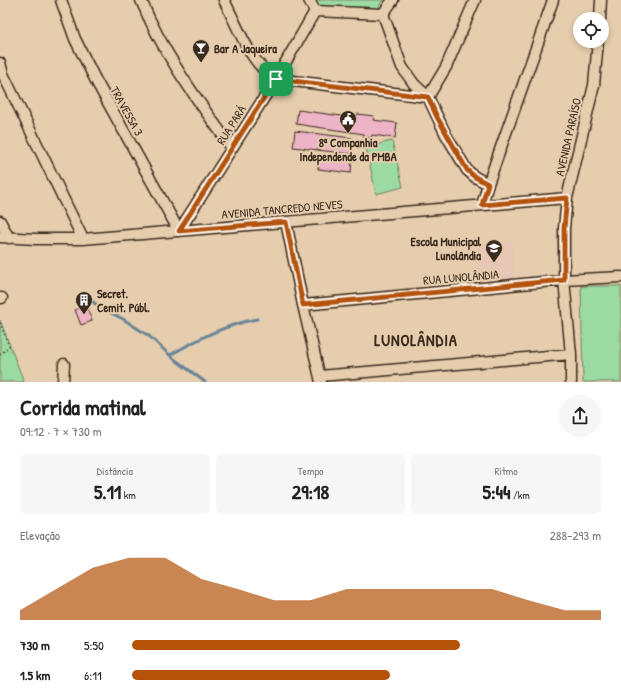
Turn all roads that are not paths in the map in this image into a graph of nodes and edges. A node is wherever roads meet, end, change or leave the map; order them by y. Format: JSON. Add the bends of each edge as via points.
{"nodes":[{"id":1,"x":61,"y":0,"type":"edge"},
{"id":2,"x":141,"y":0,"type":"edge"},
{"id":3,"x":224,"y":0,"type":"edge"},
{"id":4,"x":309,"y":0,"type":"edge"},
{"id":5,"x":393,"y":0,"type":"edge"},
{"id":6,"x":475,"y":0,"type":"edge"},
{"id":7,"x":553,"y":0,"type":"edge"},
{"id":8,"x":601,"y":0,"type":"edge"},
{"id":9,"x":315,"y":11,"type":"junction"},
{"id":10,"x":600,"y":12,"type":"edge"},
{"id":11,"x":383,"y":14,"type":"junction"},
{"id":12,"x":597,"y":48,"type":"edge"},
{"id":13,"x":0,"y":63,"type":"edge"},
{"id":14,"x":276,"y":79,"type":"junction"},
{"id":15,"x":428,"y":97,"type":"junction"},
{"id":16,"x":232,"y":148,"type":"junction"},
{"id":17,"x":488,"y":184,"type":"junction"},
{"id":18,"x":567,"y":198,"type":"junction"},
{"id":19,"x":482,"y":205,"type":"junction"},
{"id":20,"x":0,"y":221,"type":"edge"},
{"id":21,"x":286,"y":222,"type":"junction"},
{"id":22,"x":179,"y":231,"type":"junction"},
{"id":23,"x":4,"y":237,"type":"edge"},
{"id":24,"x":83,"y":239,"type":"junction"},
{"id":25,"x":621,"y":277,"type":"edge"},
{"id":26,"x":564,"y":280,"type":"junction"},
{"id":27,"x":303,"y":305,"type":"junction"},
{"id":28,"x":570,"y":354,"type":"junction"},
{"id":29,"x":64,"y":364,"type":"dead end"},
{"id":30,"x":320,"y":379,"type":"edge"},
{"id":31,"x":63,"y":382,"type":"edge"},
{"id":32,"x":571,"y":382,"type":"edge"}],
"edges":[{"from":1,"to":22,"type":"street","name":"TRAVESSA 3","via":[[75,39],[94,79]]},
{"from":2,"to":16,"type":"street","via":[[169,57]]},
{"from":3,"to":14,"type":"street","via":[[252,57],[265,72]]},
{"from":4,"to":9,"type":"street"},
{"from":5,"to":11,"type":"street"},
{"from":6,"to":15,"type":"street","via":[[446,67]]},
{"from":7,"to":17,"type":"street"},
{"from":8,"to":10,"type":"street"},
{"from":9,"to":11,"type":"street"},
{"from":9,"to":14,"type":"street","name":"RUA PARÁ"},
{"from":11,"to":15,"type":"street","via":[[402,67],[414,84]]},
{"from":12,"to":18,"type":"street","name":"AVENIDA PARAÍSO","via":[[594,85]]},
{"from":13,"to":24,"type":"street"},
{"from":14,"to":15,"type":"street"},
{"from":14,"to":16,"type":"street","name":"RUA PARÁ"},
{"from":15,"to":17,"type":"street","via":[[467,170]]},
{"from":16,"to":22,"type":"street","name":"RUA PARÁ"},
{"from":17,"to":19,"type":"street"},
{"from":18,"to":19,"type":"street","name":"AVENIDA TANCREDO NEVES"},
{"from":18,"to":26,"type":"street","name":"AVENIDA PARAÍSO"},
{"from":19,"to":21,"type":"street","name":"AVENIDA TANCREDO NEVES"},
{"from":20,"to":23,"type":"street"},
{"from":21,"to":22,"type":"street","name":"AVENIDA TANCREDO NEVES"},
{"from":21,"to":27,"type":"street"},
{"from":22,"to":24,"type":"street","name":"AVENIDA TANCREDO NEVES"},
{"from":23,"to":24,"type":"street","name":"AVENIDA TANCREDO NEVES"},
{"from":25,"to":26,"type":"street","name":"RUA LUNOLÂNDIA"},
{"from":26,"to":27,"type":"street","name":"RUA LUNOLÂNDIA"},
{"from":26,"to":28,"type":"street","name":"AVENIDA PARAÍSO"},
{"from":27,"to":30,"type":"street"},
{"from":28,"to":30,"type":"street"},
{"from":28,"to":32,"type":"street","name":"AVENIDA PARAÍSO"},
{"from":29,"to":31,"type":"street"}]}
